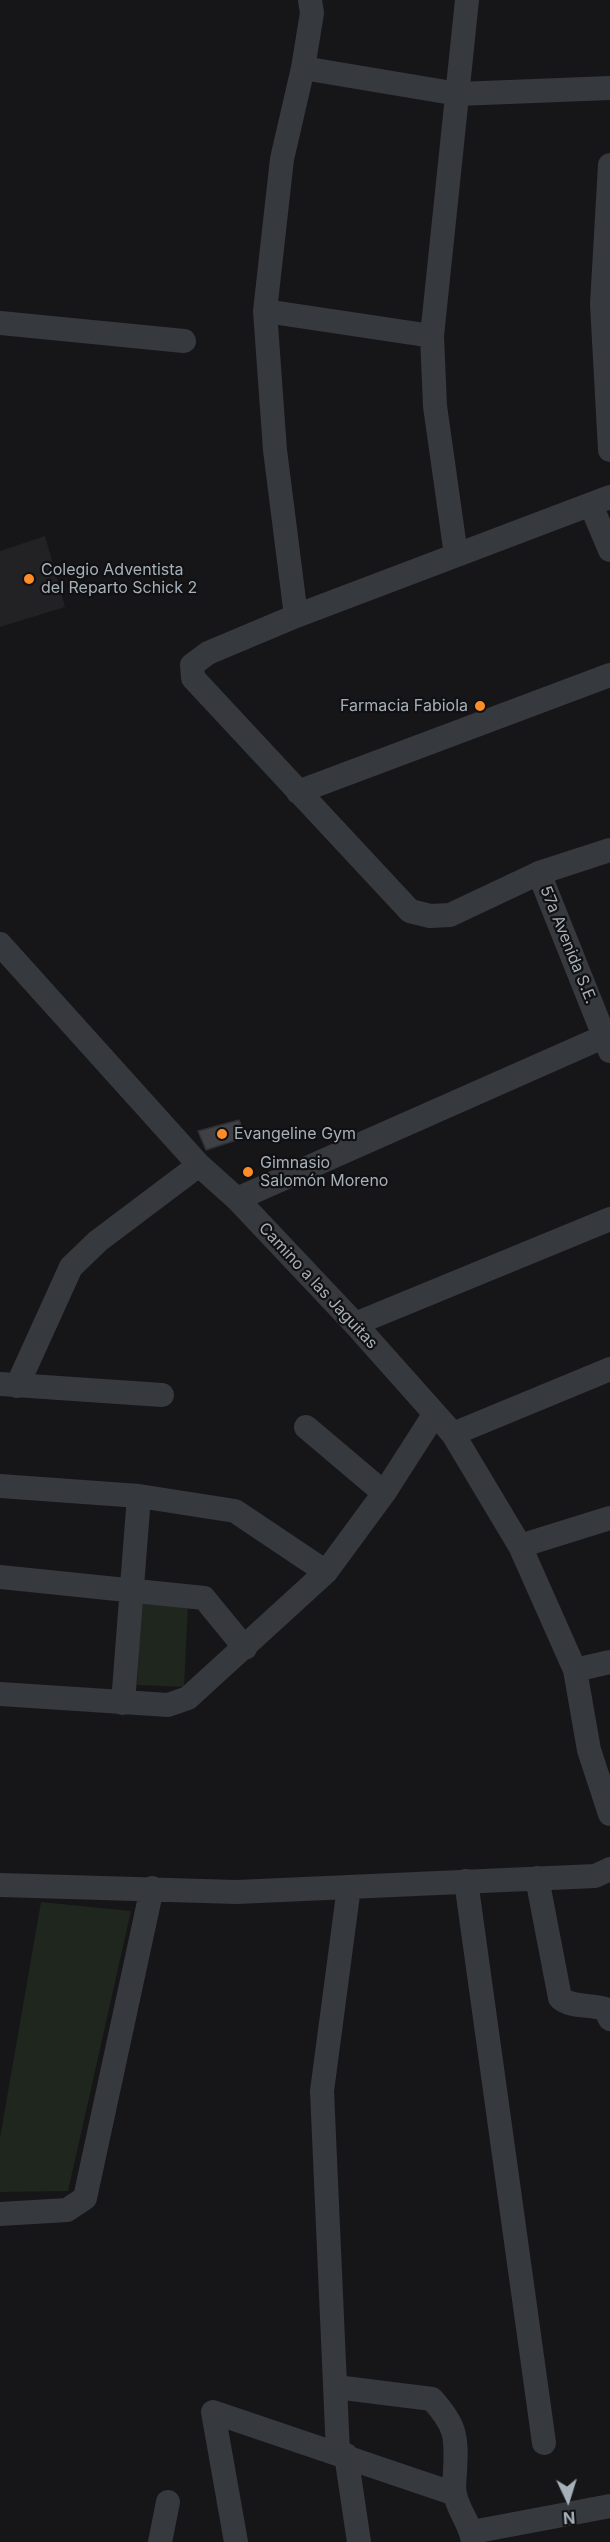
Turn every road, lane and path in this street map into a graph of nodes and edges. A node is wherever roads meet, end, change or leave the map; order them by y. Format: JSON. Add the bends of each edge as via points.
{"nodes":[{"id":1,"x":310,"y":0,"type":"edge"},
{"id":2,"x":467,"y":0,"type":"edge"},
{"id":3,"x":303,"y":68,"type":"junction"},
{"id":4,"x":610,"y":88,"type":"edge"},
{"id":5,"x":458,"y":94,"type":"junction"},
{"id":6,"x":610,"y":165,"type":"edge"},
{"id":7,"x":266,"y":311,"type":"junction"},
{"id":8,"x":0,"y":323,"type":"edge"},
{"id":9,"x":432,"y":336,"type":"junction"},
{"id":10,"x":184,"y":341,"type":"dead end"},
{"id":11,"x":610,"y":450,"type":"edge"},
{"id":12,"x":601,"y":501,"type":"edge"},
{"id":13,"x":610,"y":550,"type":"edge"},
{"id":14,"x":456,"y":555,"type":"junction"},
{"id":15,"x":296,"y":616,"type":"junction"},
{"id":16,"x":610,"y":675,"type":"edge"},
{"id":17,"x":298,"y":792,"type":"junction"},
{"id":18,"x":610,"y":850,"type":"edge"},
{"id":19,"x":539,"y":873,"type":"junction"},
{"id":20,"x":0,"y":944,"type":"edge"},
{"id":21,"x":608,"y":1041,"type":"edge"},
{"id":22,"x":199,"y":1165,"type":"junction"},
{"id":23,"x":237,"y":1200,"type":"junction"},
{"id":24,"x":610,"y":1219,"type":"edge"},
{"id":25,"x":355,"y":1324,"type":"junction"},
{"id":26,"x":610,"y":1369,"type":"edge"},
{"id":27,"x":9,"y":1385,"type":"edge"},
{"id":28,"x":162,"y":1395,"type":"dead end"},
{"id":29,"x":434,"y":1415,"type":"junction"},
{"id":30,"x":306,"y":1427,"type":"dead end"},
{"id":31,"x":453,"y":1434,"type":"junction"},
{"id":32,"x":0,"y":1486,"type":"edge"},
{"id":33,"x":384,"y":1493,"type":"junction"},
{"id":34,"x":139,"y":1496,"type":"junction"},
{"id":35,"x":610,"y":1518,"type":"edge"},
{"id":36,"x":520,"y":1546,"type":"junction"},
{"id":37,"x":326,"y":1572,"type":"junction"},
{"id":38,"x":0,"y":1577,"type":"edge"},
{"id":39,"x":132,"y":1591,"type":"junction"},
{"id":40,"x":245,"y":1648,"type":"junction"},
{"id":41,"x":610,"y":1662,"type":"edge"},
{"id":42,"x":575,"y":1670,"type":"junction"},
{"id":43,"x":0,"y":1694,"type":"edge"},
{"id":44,"x":123,"y":1702,"type":"junction"},
{"id":45,"x":610,"y":1814,"type":"edge"},
{"id":46,"x":610,"y":1869,"type":"edge"},
{"id":47,"x":537,"y":1878,"type":"junction"},
{"id":48,"x":466,"y":1881,"type":"junction"},
{"id":49,"x":0,"y":1885,"type":"edge"},
{"id":50,"x":350,"y":1887,"type":"junction"},
{"id":51,"x":152,"y":1888,"type":"junction"},
{"id":52,"x":610,"y":2019,"type":"edge"},
{"id":53,"x":0,"y":2214,"type":"edge"},
{"id":54,"x":336,"y":2387,"type":"junction"},
{"id":55,"x":544,"y":2442,"type":"dead end"},
{"id":56,"x":342,"y":2454,"type":"junction"},
{"id":57,"x":454,"y":2494,"type":"junction"},
{"id":58,"x":168,"y":2502,"type":"dead end"},
{"id":59,"x":610,"y":2506,"type":"edge"},
{"id":60,"x":473,"y":2537,"type":"edge"},
{"id":61,"x":160,"y":2542,"type":"edge"},
{"id":62,"x":236,"y":2542,"type":"edge"},
{"id":63,"x":359,"y":2542,"type":"edge"}],
"edges":[{"from":1,"to":3,"type":"street","via":[[312,13]]},
{"from":2,"to":5,"type":"street"},
{"from":3,"to":5,"type":"street"},
{"from":3,"to":7,"type":"street","via":[[282,159]]},
{"from":4,"to":5,"type":"street"},
{"from":5,"to":9,"type":"street"},
{"from":6,"to":11,"type":"street","via":[[602,304]]},
{"from":7,"to":9,"type":"street"},
{"from":7,"to":15,"type":"street","via":[[275,450]]},
{"from":8,"to":10,"type":"street"},
{"from":9,"to":14,"type":"street","via":[[435,406]]},
{"from":12,"to":13,"type":"street"},
{"from":12,"to":14,"type":"street"},
{"from":14,"to":15,"type":"street"},
{"from":15,"to":17,"type":"street","via":[[208,653],[192,665],[193,678]]},
{"from":16,"to":17,"type":"street"},
{"from":17,"to":19,"type":"street","via":[[410,910],[430,916],[450,915]]},
{"from":18,"to":19,"type":"street"},
{"from":19,"to":21,"type":"street","name":"57a Avenida S.E."},
{"from":20,"to":22,"type":"street","name":"Camino a las Jaguitas"},
{"from":21,"to":23,"type":"street"},
{"from":22,"to":23,"type":"street","name":"Camino a las Jaguitas"},
{"from":22,"to":27,"type":"street","via":[[98,1241],[71,1267]]},
{"from":23,"to":25,"type":"street","name":"Camino a las Jaguitas"},
{"from":24,"to":25,"type":"street"},
{"from":25,"to":29,"type":"street","name":"Camino a las Jaguitas"},
{"from":26,"to":31,"type":"street"},
{"from":27,"to":28,"type":"street"},
{"from":29,"to":31,"type":"street","name":"Camino a las Jaguitas"},
{"from":29,"to":33,"type":"street"},
{"from":30,"to":33,"type":"street"},
{"from":31,"to":36,"type":"street","name":"Camino a las Jaguitas"},
{"from":32,"to":34,"type":"street"},
{"from":33,"to":37,"type":"street"},
{"from":34,"to":37,"type":"street","via":[[235,1511]]},
{"from":34,"to":39,"type":"street"},
{"from":35,"to":36,"type":"street"},
{"from":36,"to":42,"type":"street","name":"Camino a las Jaguitas"},
{"from":37,"to":40,"type":"street"},
{"from":38,"to":39,"type":"street"},
{"from":39,"to":40,"type":"street","via":[[204,1598]]},
{"from":39,"to":44,"type":"street"},
{"from":40,"to":44,"type":"street","via":[[188,1698],[168,1706]]},
{"from":41,"to":42,"type":"street"},
{"from":42,"to":45,"type":"street","name":"Camino a las Jaguitas","via":[[589,1750]]},
{"from":43,"to":44,"type":"street"},
{"from":46,"to":47,"type":"street","via":[[595,1876]]},
{"from":47,"to":48,"type":"street"},
{"from":47,"to":52,"type":"street","via":[[560,1998],[567,2004],[605,2009]]},
{"from":48,"to":50,"type":"street"},
{"from":48,"to":55,"type":"street"},
{"from":49,"to":51,"type":"street"},
{"from":50,"to":51,"type":"street","via":[[237,1892]]},
{"from":50,"to":54,"type":"street","via":[[322,2091]]},
{"from":51,"to":53,"type":"street","via":[[85,2198],[67,2210]]},
{"from":54,"to":56,"type":"street"},
{"from":54,"to":57,"type":"street","via":[[432,2399],[452,2424],[456,2440]]},
{"from":56,"to":57,"type":"street"},
{"from":56,"to":62,"type":"street","via":[[213,2412]]},
{"from":56,"to":63,"type":"street"},
{"from":57,"to":60,"type":"street"},
{"from":58,"to":61,"type":"street"},
{"from":59,"to":60,"type":"street"}]}
